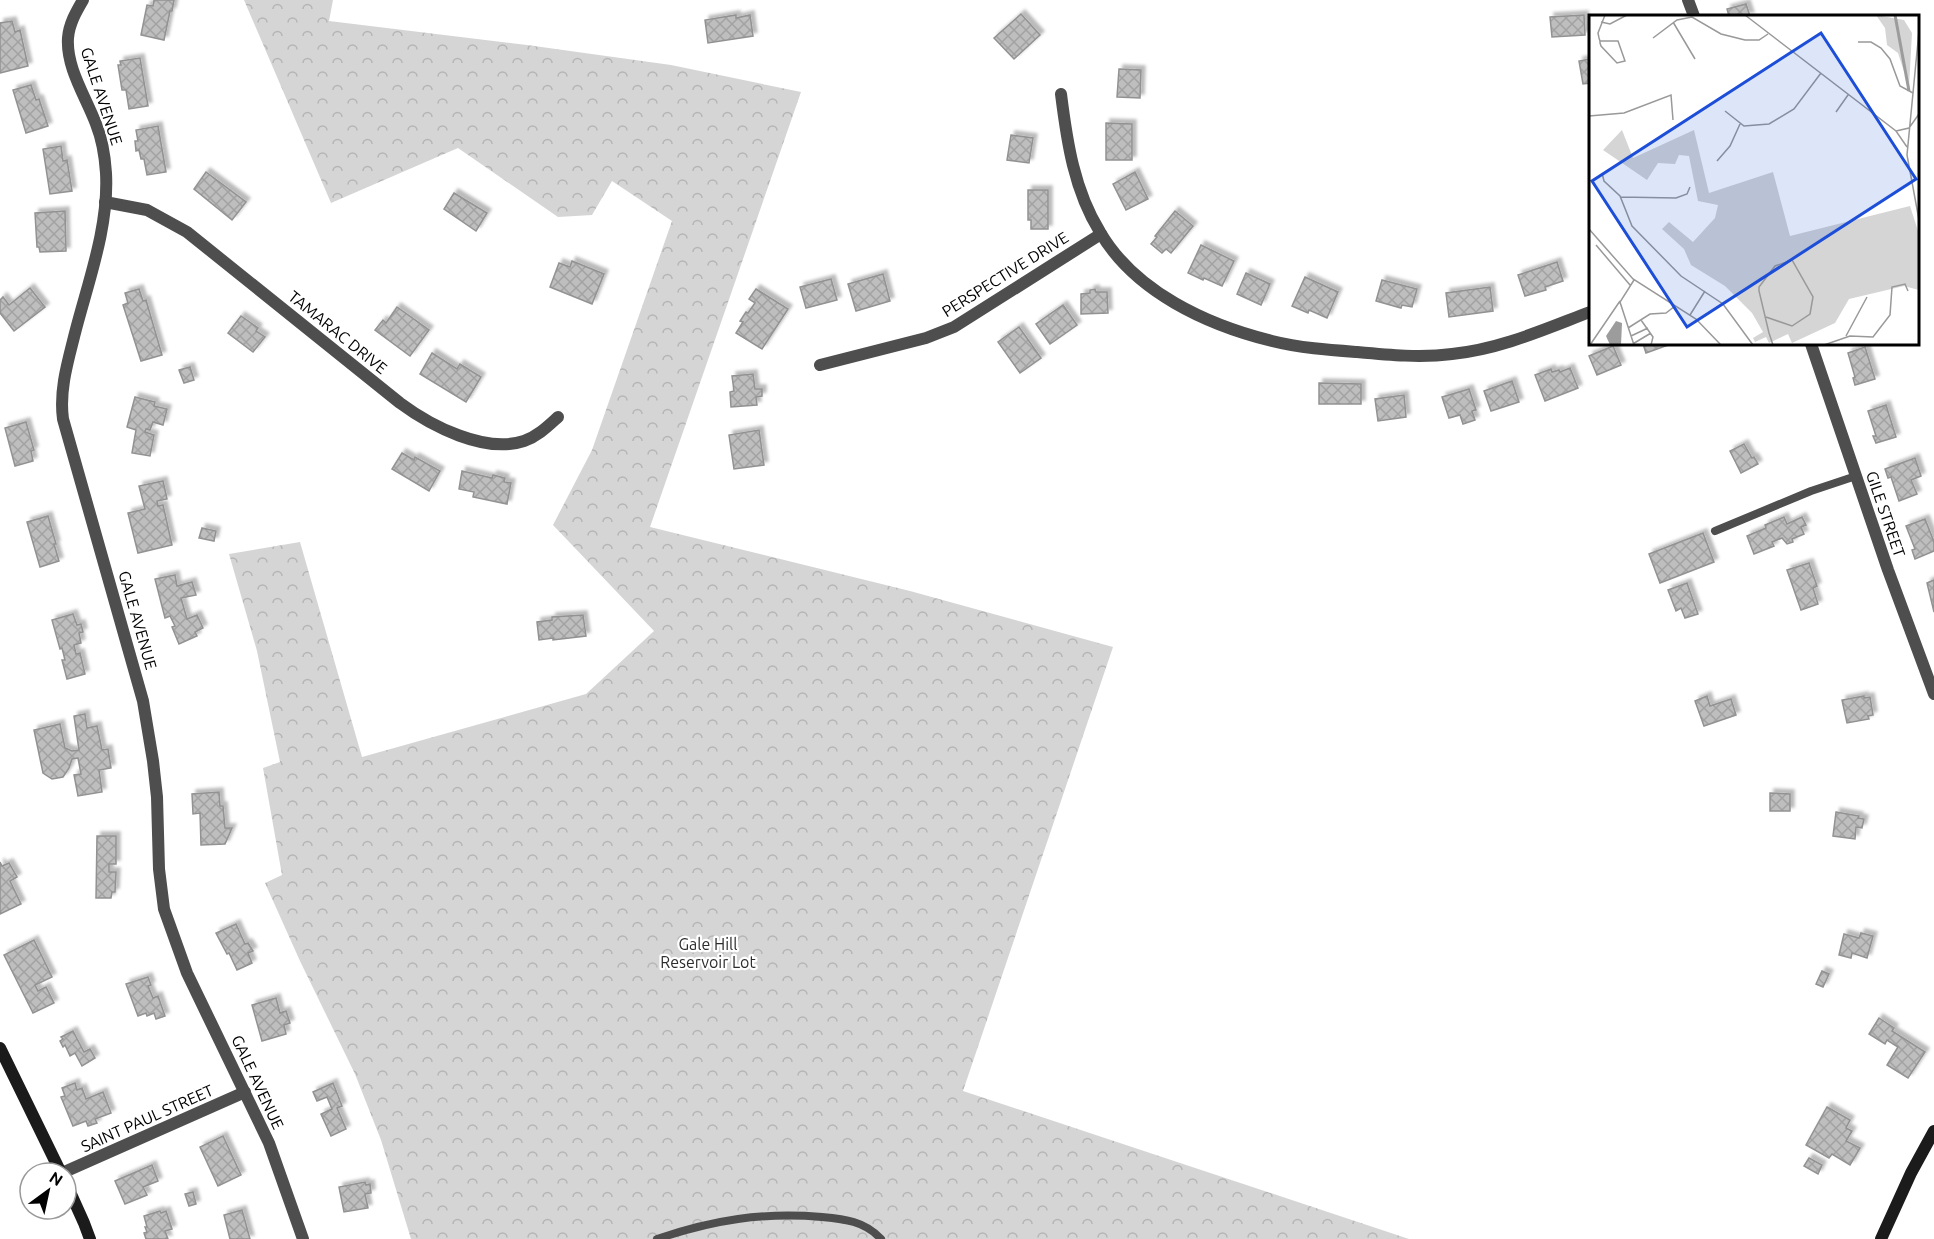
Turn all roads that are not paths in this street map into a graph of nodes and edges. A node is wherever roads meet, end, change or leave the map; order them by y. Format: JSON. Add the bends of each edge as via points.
{"nodes":[{"id":1,"x":83,"y":0,"type":"edge"},
{"id":2,"x":1688,"y":0,"type":"edge"},
{"id":3,"x":1694,"y":15,"type":"edge"},
{"id":4,"x":1061,"y":94,"type":"dead end"},
{"id":5,"x":105,"y":202,"type":"junction"},
{"id":6,"x":1101,"y":234,"type":"junction"},
{"id":7,"x":1589,"y":312,"type":"edge"},
{"id":8,"x":1811,"y":345,"type":"edge"},
{"id":9,"x":820,"y":365,"type":"dead end"},
{"id":10,"x":558,"y":417,"type":"dead end"},
{"id":11,"x":1856,"y":476,"type":"junction"},
{"id":12,"x":1715,"y":531,"type":"dead end"},
{"id":13,"x":1934,"y":694,"type":"edge"},
{"id":14,"x":0,"y":1048,"type":"edge"},
{"id":15,"x":4,"y":1063,"type":"edge"},
{"id":16,"x":245,"y":1092,"type":"junction"},
{"id":17,"x":1934,"y":1131,"type":"edge"},
{"id":18,"x":56,"y":1161,"type":"edge"},
{"id":19,"x":78,"y":1166,"type":"edge"},
{"id":20,"x":78,"y":1210,"type":"edge"},
{"id":21,"x":90,"y":1239,"type":"edge"},
{"id":22,"x":303,"y":1239,"type":"edge"},
{"id":23,"x":657,"y":1239,"type":"edge"},
{"id":24,"x":881,"y":1239,"type":"edge"},
{"id":25,"x":1881,"y":1239,"type":"edge"}],
"edges":[{"from":1,"to":5,"type":"street","name":"GALE AVENUE","via":[[70,27],[68,45],[78,83],[102,141]]},
{"from":2,"to":3,"type":"street"},
{"from":4,"to":6,"type":"street","via":[[1078,185]]},
{"from":5,"to":10,"type":"street","name":"TAMARAC DRIVE","via":[[147,210],[187,232],[400,402],[446,431],[512,444],[534,436]]},
{"from":5,"to":16,"type":"street","name":"GALE AVENUE","via":[[99,243],[67,363],[63,419],[143,701],[157,797],[164,909],[187,973]]},
{"from":6,"to":7,"type":"street","via":[[1140,279],[1176,304],[1225,327],[1297,346],[1402,355],[1452,354],[1502,345]]},
{"from":6,"to":9,"type":"street","name":"PERSPECTIVE DRIVE","via":[[954,327]]},
{"from":8,"to":11,"type":"street","name":"GILE STREET"},
{"from":11,"to":12,"type":"lane"},
{"from":11,"to":13,"type":"street","name":"GILE STREET"},
{"from":14,"to":15,"type":"main road"},
{"from":15,"to":18,"type":"main road"},
{"from":16,"to":19,"type":"street","name":"SAINT PAUL STREET"},
{"from":16,"to":22,"type":"street","name":"GALE AVENUE","via":[[269,1143]]},
{"from":17,"to":25,"type":"main road"},
{"from":20,"to":21,"type":"main road"},
{"from":23,"to":24,"type":"lane","via":[[726,1220],[786,1215],[858,1222]]}]}
